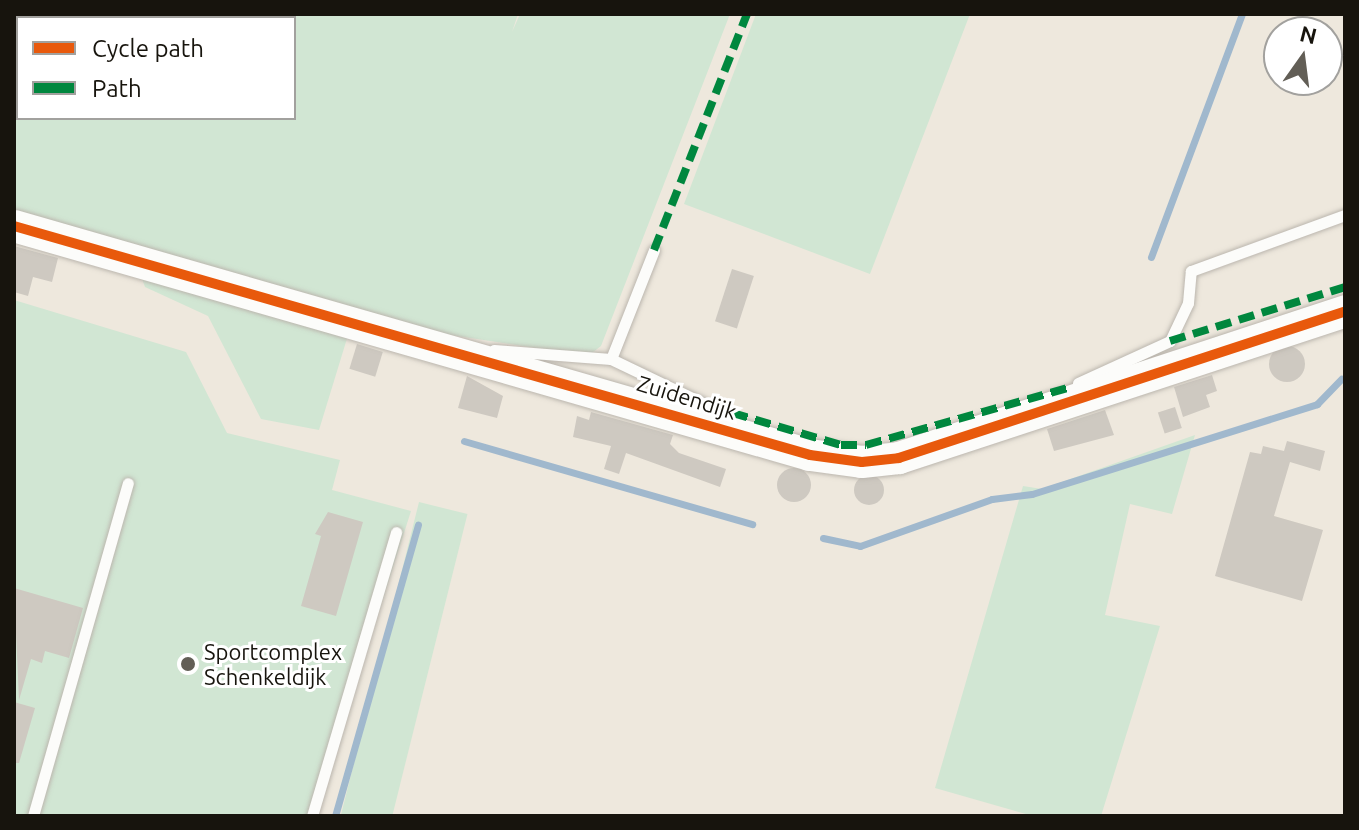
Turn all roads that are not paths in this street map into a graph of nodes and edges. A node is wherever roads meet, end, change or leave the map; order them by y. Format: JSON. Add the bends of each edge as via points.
{"nodes":[{"id":1,"x":1345,"y":215,"type":"edge"},
{"id":2,"x":14,"y":226,"type":"edge"},
{"id":3,"x":654,"y":250,"type":"dead end"},
{"id":4,"x":1345,"y":311,"type":"edge"},
{"id":5,"x":438,"y":346,"type":"junction"},
{"id":6,"x":611,"y":359,"type":"junction"},
{"id":7,"x":1032,"y":415,"type":"junction"},
{"id":8,"x":728,"y":430,"type":"junction"},
{"id":9,"x":128,"y":483,"type":"dead end"},
{"id":10,"x":396,"y":532,"type":"dead end"},
{"id":11,"x":33,"y":816,"type":"edge"},
{"id":12,"x":312,"y":816,"type":"edge"}],
"edges":[{"from":1,"to":7,"type":"lane","via":[[1191,271],[1188,303],[1170,341],[1068,388]]},
{"from":2,"to":5,"type":"street","name":"Zuidendijk"},
{"from":3,"to":6,"type":"lane"},
{"from":4,"to":7,"type":"street","name":"Zuidendijk"},
{"from":5,"to":6,"type":"lane"},
{"from":5,"to":8,"type":"street","name":"Zuidendijk"},
{"from":6,"to":8,"type":"lane","via":[[709,406]]},
{"from":7,"to":8,"type":"street","name":"Zuidendijk","via":[[899,458],[862,462],[810,455]]},
{"from":9,"to":11,"type":"lane"},
{"from":10,"to":12,"type":"lane"}]}
